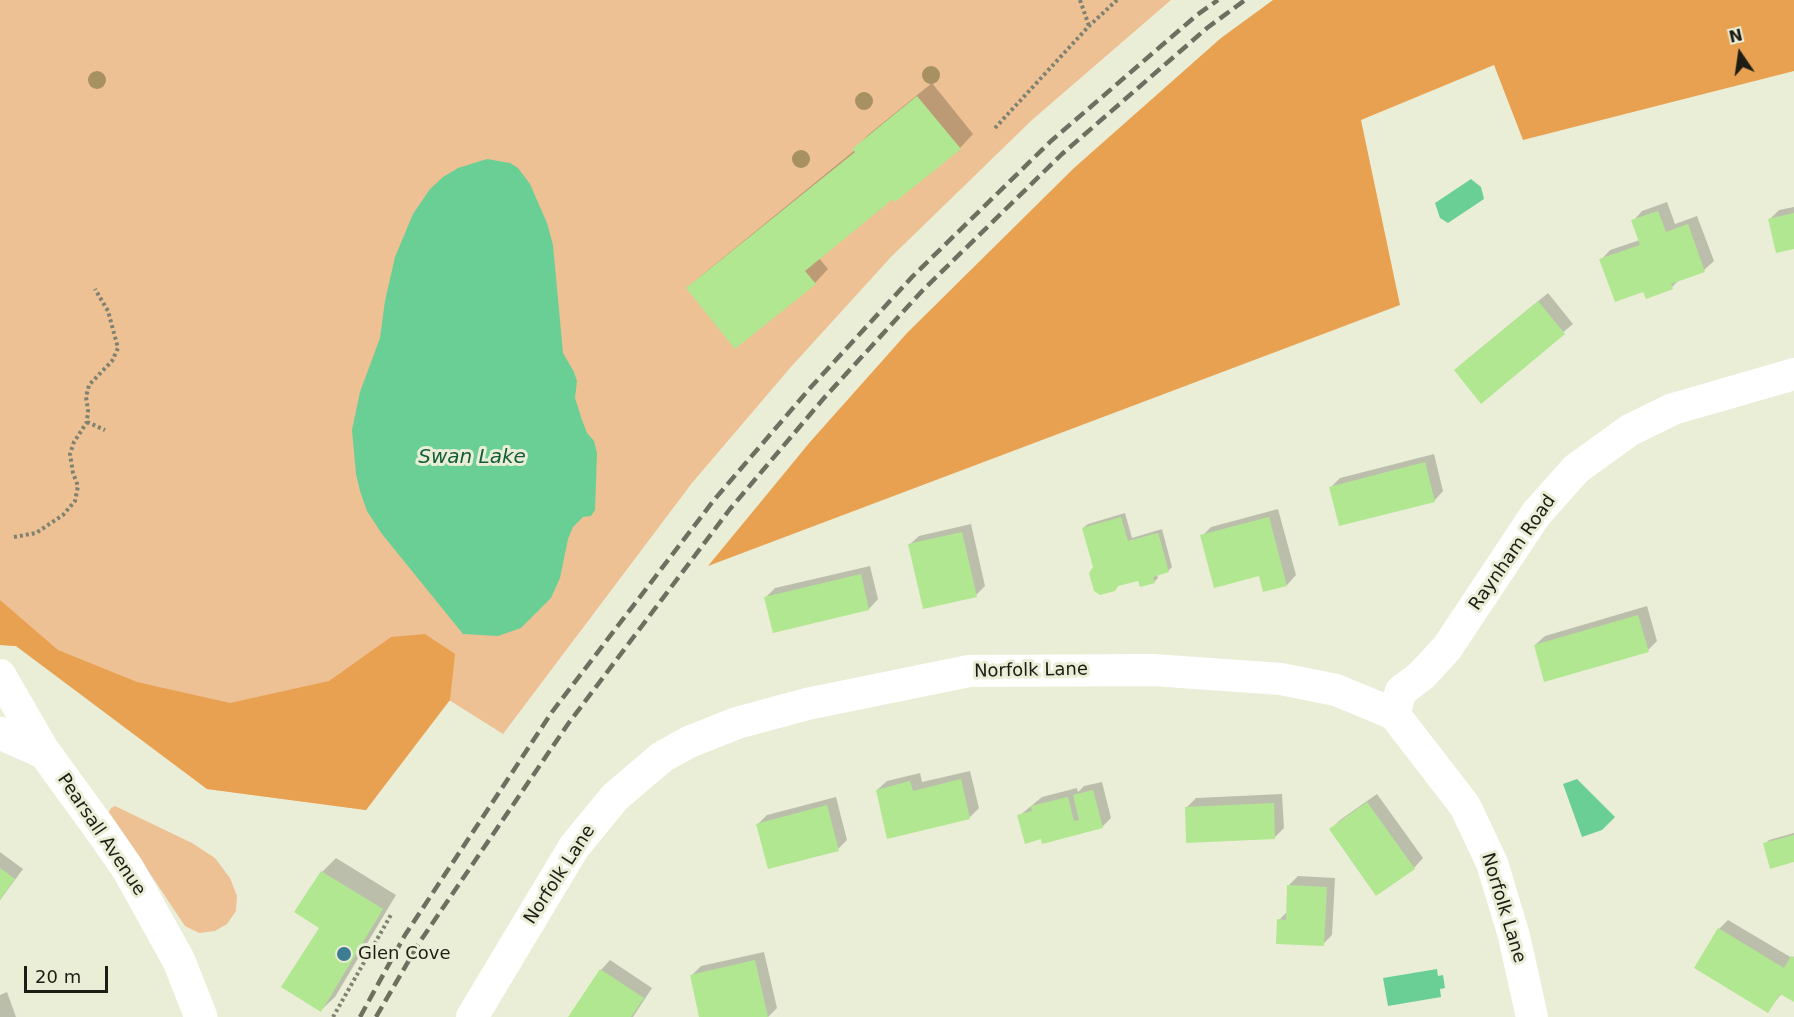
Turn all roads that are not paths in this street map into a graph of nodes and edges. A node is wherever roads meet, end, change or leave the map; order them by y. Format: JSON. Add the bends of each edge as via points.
{"nodes":[{"id":1,"x":1794,"y":374,"type":"edge"},
{"id":2,"x":0,"y":675,"type":"edge"},
{"id":3,"x":1394,"y":714,"type":"junction"},
{"id":4,"x":0,"y":733,"type":"edge"},
{"id":5,"x":45,"y":753,"type":"junction"},
{"id":6,"x":201,"y":1017,"type":"edge"},
{"id":7,"x":472,"y":1017,"type":"edge"},
{"id":8,"x":1532,"y":1017,"type":"edge"}],
"edges":[{"from":1,"to":3,"type":"street","name":"Raynham Road","via":[[1673,409],[1630,429],[1576,469],[1536,514],[1447,648],[1401,692]]},
{"from":2,"to":5,"type":"street"},
{"from":3,"to":7,"type":"street","name":"Norfolk Lane","via":[[1336,690],[1281,679],[1153,670],[969,671],[807,704],[737,723],[662,757],[615,797],[573,847]]},
{"from":3,"to":8,"type":"street","name":"Norfolk Lane","via":[[1465,806],[1492,863]]},
{"from":4,"to":5,"type":"street"},
{"from":5,"to":6,"type":"street","name":"Pearsall Avenue","via":[[128,869],[179,961]]}]}
